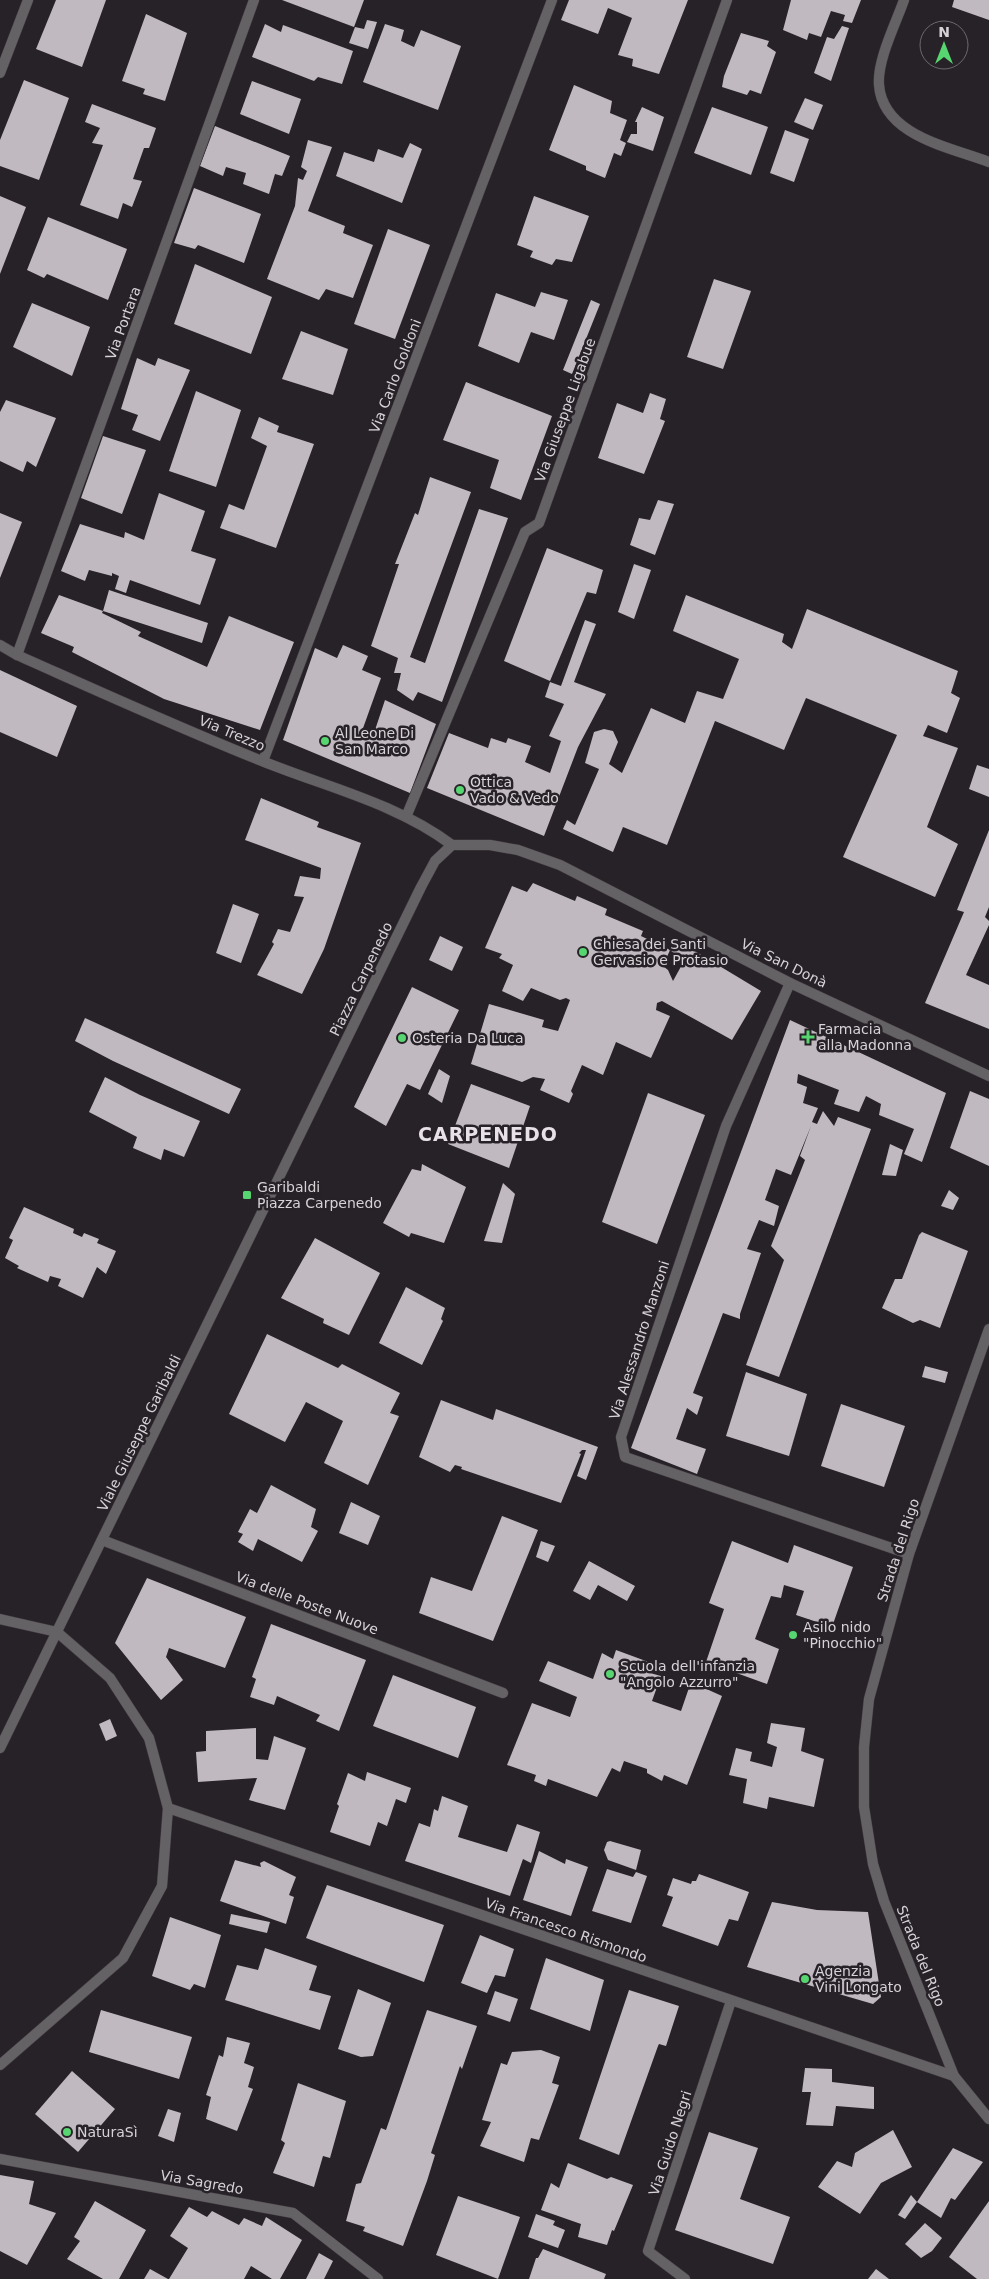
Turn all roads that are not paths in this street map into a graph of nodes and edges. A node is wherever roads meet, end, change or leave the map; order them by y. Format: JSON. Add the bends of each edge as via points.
{"nodes":[{"id":1,"x":28,"y":0,"type":"edge"},
{"id":2,"x":254,"y":0,"type":"edge"},
{"id":3,"x":552,"y":0,"type":"edge"},
{"id":4,"x":727,"y":0,"type":"edge"},
{"id":5,"x":904,"y":0,"type":"edge"},
{"id":6,"x":0,"y":73,"type":"edge"},
{"id":7,"x":989,"y":162,"type":"edge"},
{"id":8,"x":0,"y":644,"type":"edge"},
{"id":9,"x":17,"y":656,"type":"junction"},
{"id":10,"x":263,"y":761,"type":"junction"},
{"id":11,"x":406,"y":817,"type":"junction"},
{"id":12,"x":452,"y":845,"type":"junction"},
{"id":13,"x":790,"y":982,"type":"junction"},
{"id":14,"x":989,"y":1076,"type":"edge"},
{"id":15,"x":302,"y":1130,"type":"joint"},
{"id":16,"x":989,"y":1329,"type":"edge"},
{"id":17,"x":102,"y":1540,"type":"junction"},
{"id":18,"x":909,"y":1554,"type":"junction"},
{"id":19,"x":0,"y":1619,"type":"edge"},
{"id":20,"x":57,"y":1632,"type":"junction"},
{"id":21,"x":503,"y":1692,"type":"dead end"},
{"id":22,"x":0,"y":1748,"type":"edge"},
{"id":23,"x":168,"y":1808,"type":"junction"},
{"id":24,"x":731,"y":2001,"type":"junction"},
{"id":25,"x":0,"y":2065,"type":"edge"},
{"id":26,"x":954,"y":2076,"type":"junction"},
{"id":27,"x":989,"y":2119,"type":"edge"},
{"id":28,"x":0,"y":2159,"type":"edge"},
{"id":29,"x":378,"y":2279,"type":"edge"},
{"id":30,"x":685,"y":2279,"type":"edge"}],
"edges":[{"from":1,"to":6,"type":"street"},
{"from":2,"to":9,"type":"street","name":"Via Portara"},
{"from":3,"to":10,"type":"street","name":"Via Carlo Goldoni"},
{"from":4,"to":11,"type":"street","name":"Via Giuseppe Ligabue","via":[[539,523],[525,532]]},
{"from":5,"to":7,"type":"street","via":[[882,60],[879,84],[884,105],[899,124],[917,135]]},
{"from":8,"to":9,"type":"street","name":"Via Trezzo"},
{"from":9,"to":10,"type":"street","name":"Via Trezzo"},
{"from":10,"to":11,"type":"street","name":"Via Trezzo","via":[[365,798]]},
{"from":11,"to":12,"type":"street","name":"Via Trezzo","via":[[432,829]]},
{"from":12,"to":13,"type":"street","name":"Via San Donà","via":[[490,845],[518,850],[560,865]]},
{"from":12,"to":15,"type":"street","name":"Piazza Carpenedo","via":[[435,860]]},
{"from":13,"to":14,"type":"street","name":"Via San Donà"},
{"from":13,"to":18,"type":"street","name":"Via Alessandro Manzoni","via":[[726,1126],[621,1437],[624,1457]]},
{"from":15,"to":17,"type":"street","name":"Viale Giuseppe Garibaldi"},
{"from":16,"to":18,"type":"street","name":"Strada del Rigo"},
{"from":17,"to":20,"type":"street","name":"Viale Giuseppe Garibaldi"},
{"from":17,"to":21,"type":"street","name":"Via delle Poste Nuove"},
{"from":18,"to":26,"type":"street","name":"Strada del Rigo","via":[[868,1699],[864,1807],[873,1864],[884,1901]]},
{"from":19,"to":20,"type":"street"},
{"from":20,"to":22,"type":"street","name":"Viale Giuseppe Garibaldi"},
{"from":20,"to":23,"type":"street","via":[[110,1678],[149,1738]]},
{"from":23,"to":24,"type":"street","name":"Via Francesco Rismondo"},
{"from":23,"to":25,"type":"street","via":[[162,1886],[123,1958]]},
{"from":24,"to":26,"type":"street","name":"Via Francesco Rismondo"},
{"from":24,"to":30,"type":"street","name":"Via Guido Negri","via":[[648,2251]]},
{"from":26,"to":27,"type":"street","name":"Strada del Rigo"},
{"from":28,"to":29,"type":"street","name":"Via Sagredo","via":[[293,2212]]}]}
